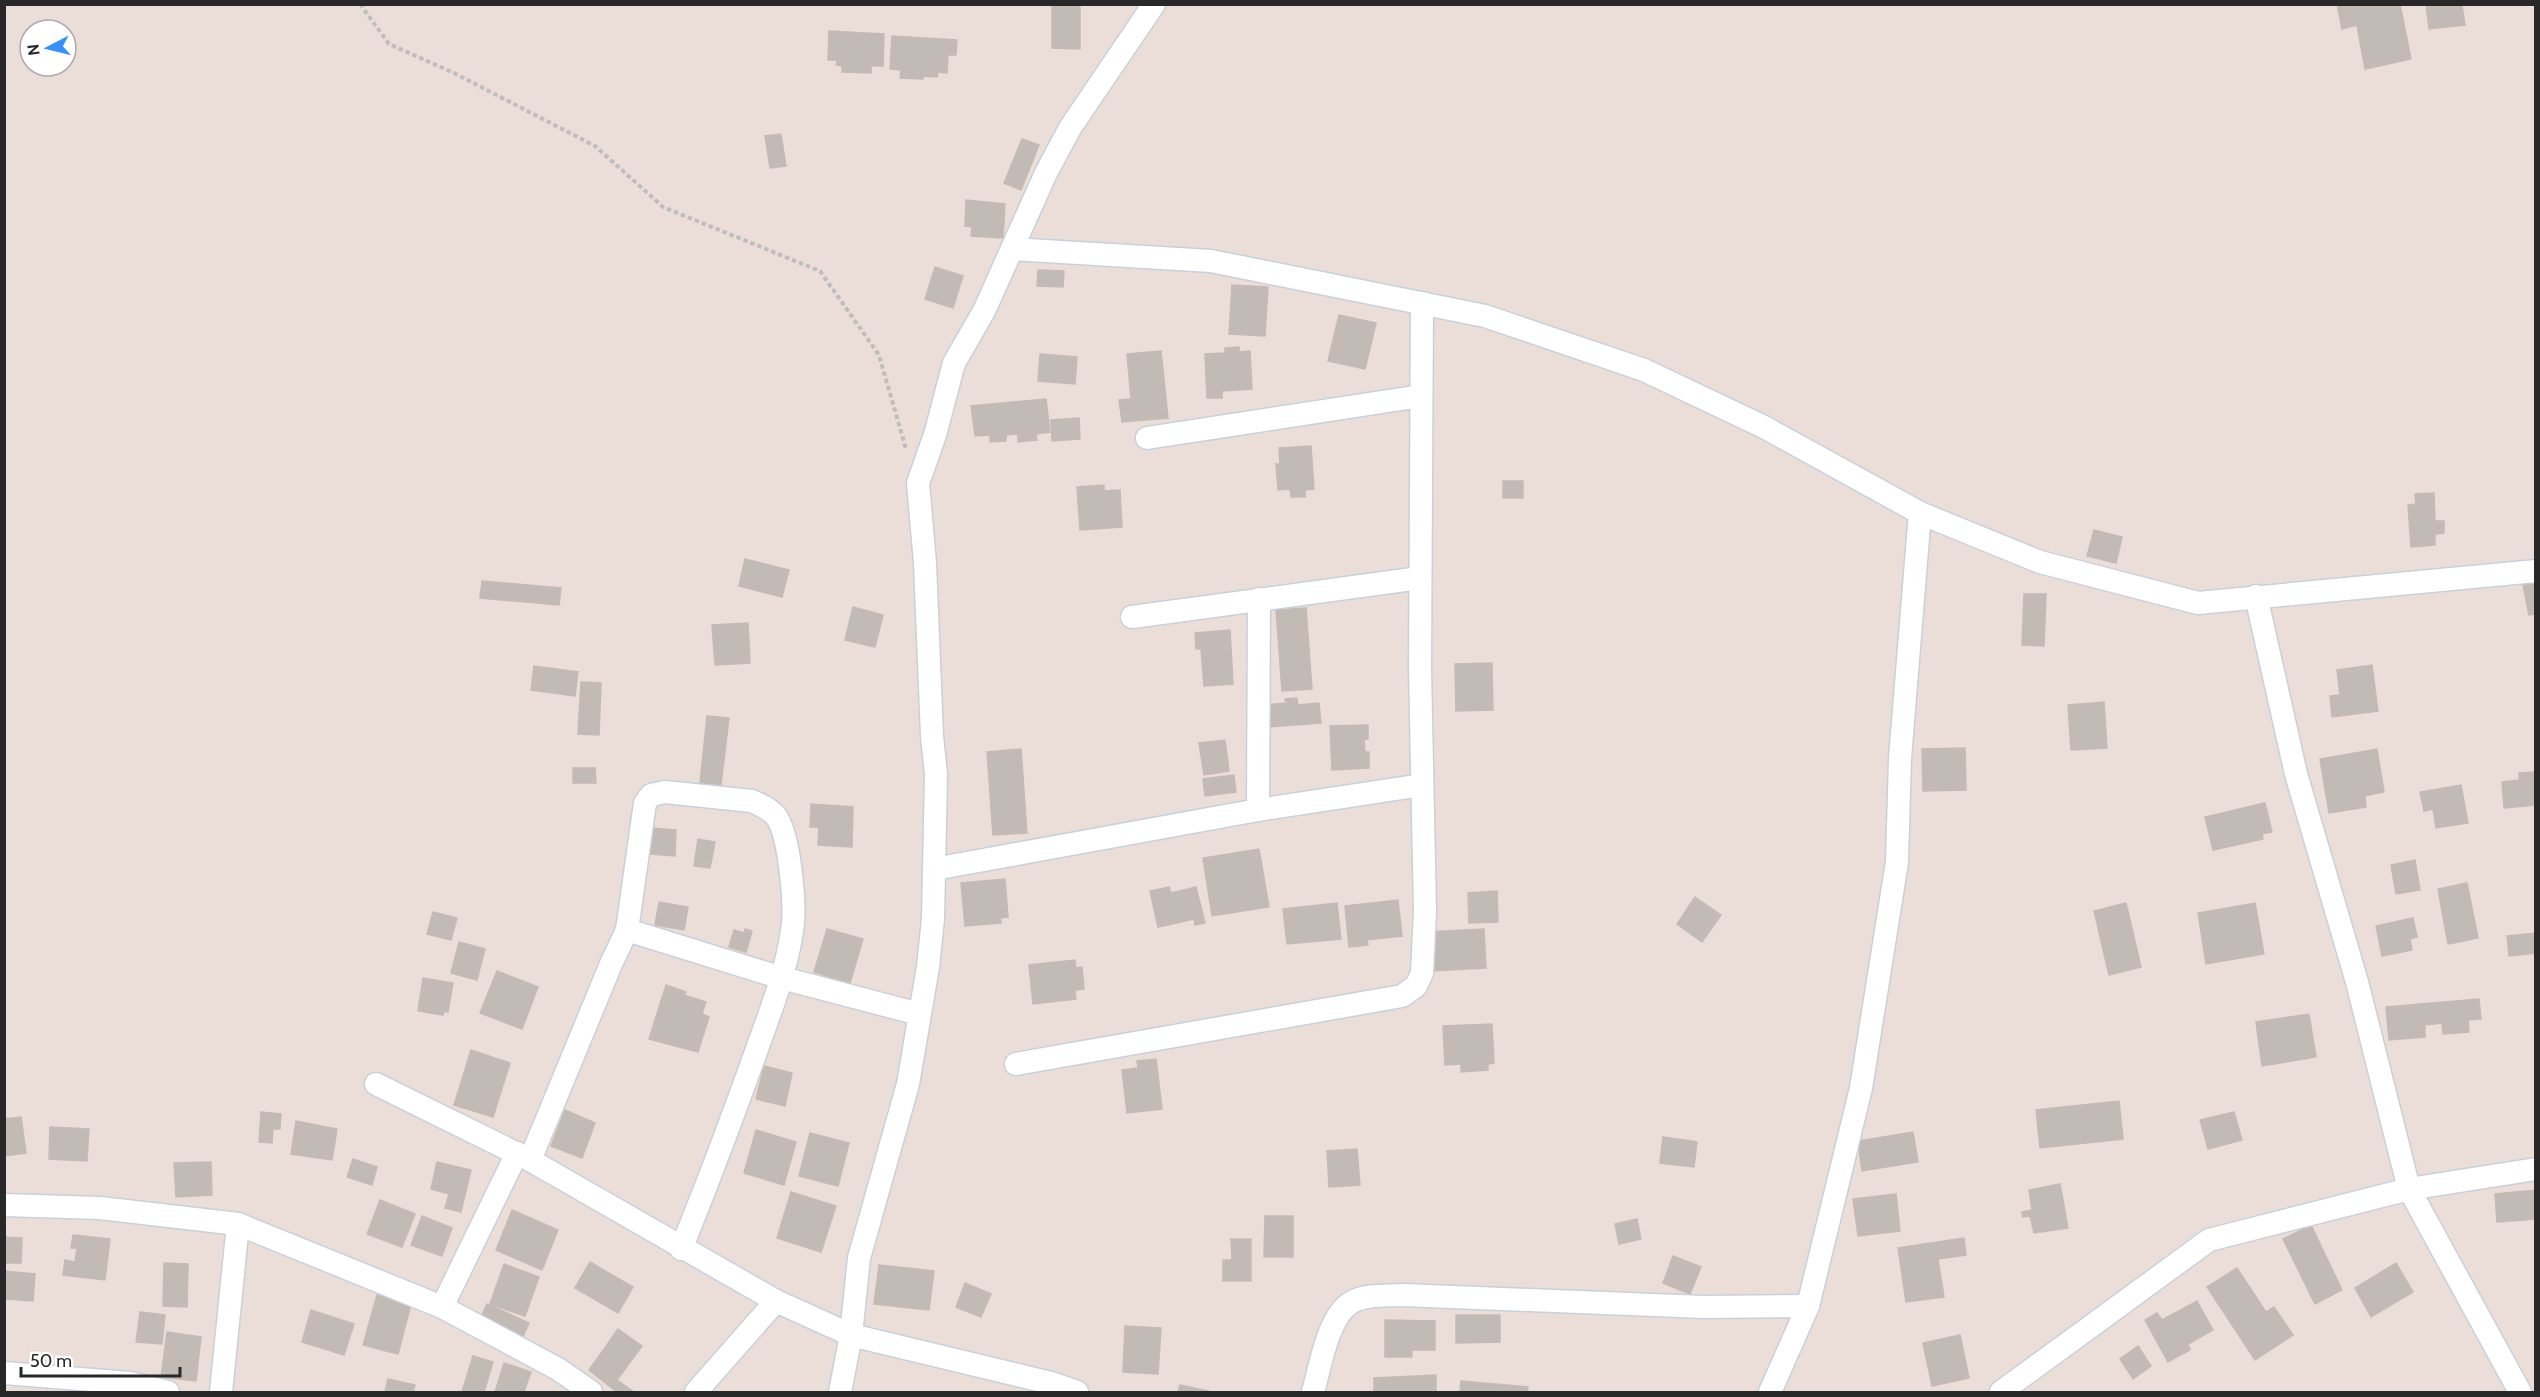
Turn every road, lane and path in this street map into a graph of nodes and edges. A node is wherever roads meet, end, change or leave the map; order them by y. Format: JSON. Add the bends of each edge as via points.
{"nodes":[{"id":1,"x":360,"y":4,"type":"edge"},
{"id":2,"x":1154,"y":4,"type":"edge"},
{"id":3,"x":1012,"y":249,"type":"junction"},
{"id":4,"x":1422,"y":303,"type":"junction"},
{"id":5,"x":1421,"y":396,"type":"junction"},
{"id":6,"x":1147,"y":438,"type":"dead end"},
{"id":7,"x":907,"y":450,"type":"dead end"},
{"id":8,"x":1920,"y":513,"type":"junction"},
{"id":9,"x":2535,"y":571,"type":"edge"},
{"id":10,"x":1420,"y":578,"type":"junction"},
{"id":11,"x":2256,"y":596,"type":"junction"},
{"id":12,"x":1259,"y":599,"type":"junction"},
{"id":13,"x":1132,"y":617,"type":"dead end"},
{"id":14,"x":1422,"y":785,"type":"junction"},
{"id":15,"x":1258,"y":810,"type":"junction"},
{"id":16,"x":934,"y":869,"type":"junction"},
{"id":17,"x":627,"y":930,"type":"junction"},
{"id":18,"x":782,"y":978,"type":"junction"},
{"id":19,"x":919,"y":1014,"type":"junction"},
{"id":20,"x":1016,"y":1064,"type":"dead end"},
{"id":21,"x":376,"y":1084,"type":"dead end"},
{"id":22,"x":524,"y":1157,"type":"junction"},
{"id":23,"x":2535,"y":1168,"type":"edge"},
{"id":24,"x":2409,"y":1189,"type":"junction"},
{"id":25,"x":4,"y":1205,"type":"edge"},
{"id":26,"x":238,"y":1224,"type":"junction"},
{"id":27,"x":681,"y":1249,"type":"junction"},
{"id":28,"x":776,"y":1301,"type":"junction"},
{"id":29,"x":1808,"y":1306,"type":"junction"},
{"id":30,"x":442,"y":1307,"type":"junction"},
{"id":31,"x":851,"y":1335,"type":"junction"},
{"id":32,"x":4,"y":1373,"type":"edge"},
{"id":33,"x":168,"y":1392,"type":"edge"},
{"id":34,"x":221,"y":1392,"type":"edge"},
{"id":35,"x":591,"y":1392,"type":"edge"},
{"id":36,"x":696,"y":1392,"type":"edge"},
{"id":37,"x":840,"y":1392,"type":"edge"},
{"id":38,"x":1077,"y":1392,"type":"edge"},
{"id":39,"x":1313,"y":1392,"type":"edge"},
{"id":40,"x":1770,"y":1392,"type":"edge"},
{"id":41,"x":2001,"y":1392,"type":"edge"},
{"id":42,"x":2520,"y":1392,"type":"edge"}],
"edges":[{"from":1,"to":7,"type":"path","via":[[389,44],[454,73],[595,147],[663,207],[820,271],[879,355]]},
{"from":2,"to":3,"type":"street","via":[[1070,128]]},
{"from":3,"to":4,"type":"street","via":[[1211,261]]},
{"from":3,"to":16,"type":"street","via":[[984,311],[954,363],[918,483],[936,774]]},
{"from":4,"to":5,"type":"street"},
{"from":4,"to":8,"type":"street","via":[[1485,316],[1644,370],[1764,428]]},
{"from":5,"to":6,"type":"street"},
{"from":5,"to":10,"type":"street"},
{"from":8,"to":11,"type":"street","via":[[2040,562],[2198,603]]},
{"from":8,"to":29,"type":"street","via":[[1900,758],[1897,862],[1861,1088]]},
{"from":9,"to":11,"type":"street"},
{"from":10,"to":12,"type":"street"},
{"from":10,"to":14,"type":"street"},
{"from":11,"to":24,"type":"street","via":[[2296,774],[2357,982]]},
{"from":12,"to":13,"type":"street"},
{"from":12,"to":15,"type":"street"},
{"from":14,"to":15,"type":"street"},
{"from":14,"to":20,"type":"street","via":[[1422,973],[1416,986],[1402,996]]},
{"from":15,"to":16,"type":"street"},
{"from":16,"to":19,"type":"street","via":[[928,967]]},
{"from":17,"to":18,"type":"street"},
{"from":17,"to":18,"type":"street","via":[[642,819],[651,795],[665,792],[752,801],[766,806],[777,817],[793,884],[793,929]]},
{"from":17,"to":22,"type":"street"},
{"from":18,"to":19,"type":"street"},
{"from":18,"to":27,"type":"street"},
{"from":19,"to":31,"type":"street","via":[[908,1084],[859,1258]]},
{"from":21,"to":22,"type":"street"},
{"from":22,"to":27,"type":"street"},
{"from":22,"to":30,"type":"street"},
{"from":23,"to":24,"type":"street"},
{"from":24,"to":41,"type":"street","via":[[2209,1240]]},
{"from":24,"to":42,"type":"street"},
{"from":25,"to":26,"type":"street","via":[[99,1208]]},
{"from":26,"to":30,"type":"street"},
{"from":26,"to":34,"type":"street"},
{"from":27,"to":28,"type":"street"},
{"from":28,"to":31,"type":"street"},
{"from":28,"to":36,"type":"street"},
{"from":29,"to":39,"type":"street","via":[[1702,1307],[1403,1295],[1364,1298],[1342,1310],[1331,1329]]},
{"from":29,"to":40,"type":"street"},
{"from":30,"to":35,"type":"street","via":[[558,1369]]},
{"from":31,"to":37,"type":"street"},
{"from":31,"to":38,"type":"street"},
{"from":32,"to":33,"type":"street","via":[[130,1383]]}]}
